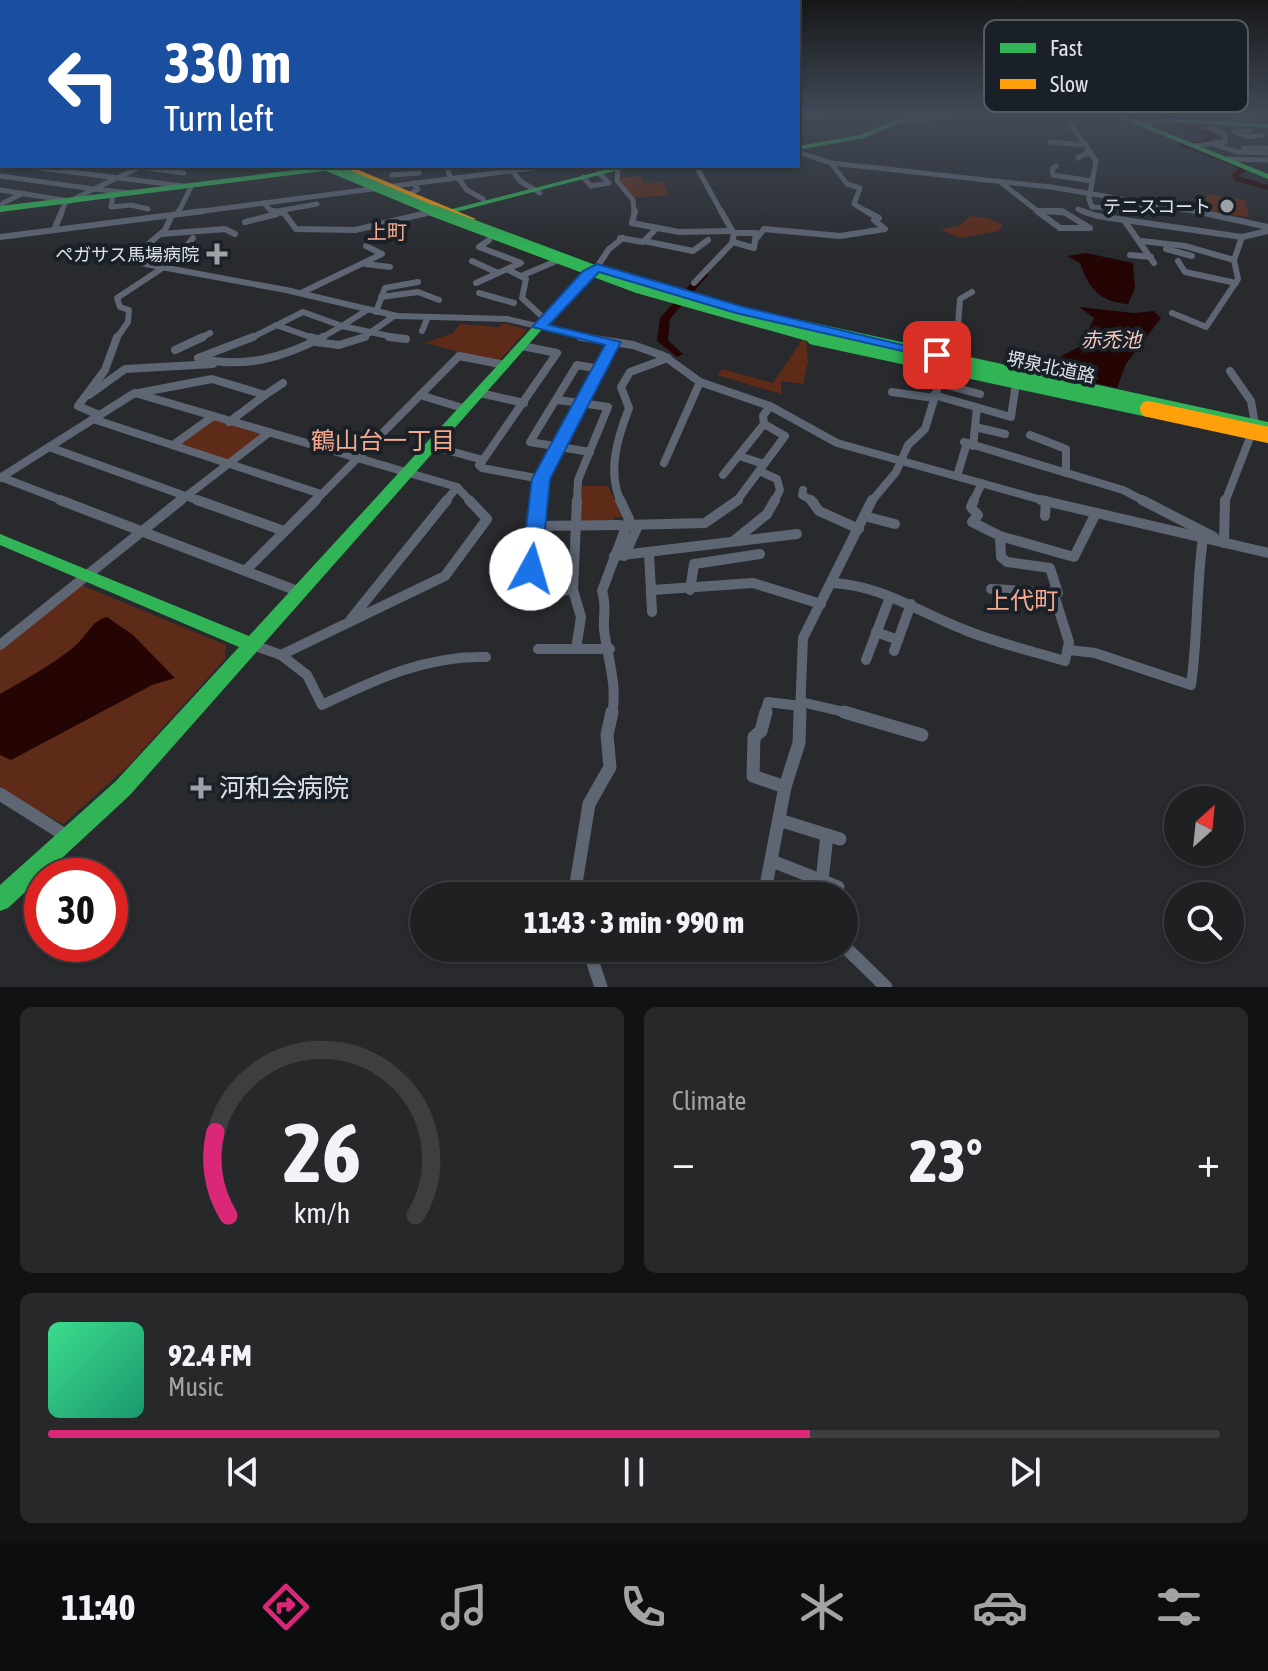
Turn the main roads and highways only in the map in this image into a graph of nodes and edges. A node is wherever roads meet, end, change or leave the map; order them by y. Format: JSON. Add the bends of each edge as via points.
{"nodes":[{"id":1,"x":1241,"y":160,"type":"edge"},
{"id":2,"x":318,"y":168,"type":"edge"},
{"id":3,"x":339,"y":168,"type":"edge"},
{"id":4,"x":341,"y":168,"type":"edge"},
{"id":5,"x":619,"y":168,"type":"edge"},
{"id":6,"x":619,"y":168,"type":"edge"},
{"id":7,"x":1268,"y":177,"type":"edge"},
{"id":8,"x":536,"y":190,"type":"junction"},
{"id":9,"x":0,"y":209,"type":"edge"},
{"id":10,"x":441,"y":211,"type":"junction"},
{"id":11,"x":592,"y":270,"type":"junction"},
{"id":12,"x":940,"y":380,"type":"junction"},
{"id":13,"x":1263,"y":431,"type":"edge"},
{"id":14,"x":0,"y":539,"type":"edge"},
{"id":15,"x":253,"y":645,"type":"junction"},
{"id":16,"x":0,"y":900,"type":"edge"}],
"edges":[{"from":1,"to":7,"type":"main road"},
{"from":2,"to":9,"type":"main road","via":[[132,193],[115,186],[68,201]]},
{"from":3,"to":13,"type":"main road","name":"堺泉北道路","bridge":true,"via":[[560,261],[683,301],[796,331]]},
{"from":4,"to":10,"type":"main road","via":[[389,181]]},
{"from":5,"to":8,"type":"main road"},
{"from":6,"to":8,"type":"main road"},
{"from":8,"to":10,"type":"main road"},
{"from":8,"to":10,"type":"main road"},
{"from":10,"to":11,"type":"main road"},
{"from":10,"to":11,"type":"main road","via":[[554,262]]},
{"from":11,"to":12,"type":"main road"},
{"from":11,"to":15,"type":"main road"},
{"from":12,"to":13,"type":"main road"},
{"from":12,"to":13,"type":"main road","via":[[1016,383]]},
{"from":14,"to":15,"type":"main road"},
{"from":15,"to":16,"type":"main road","via":[[123,788]]}]}
